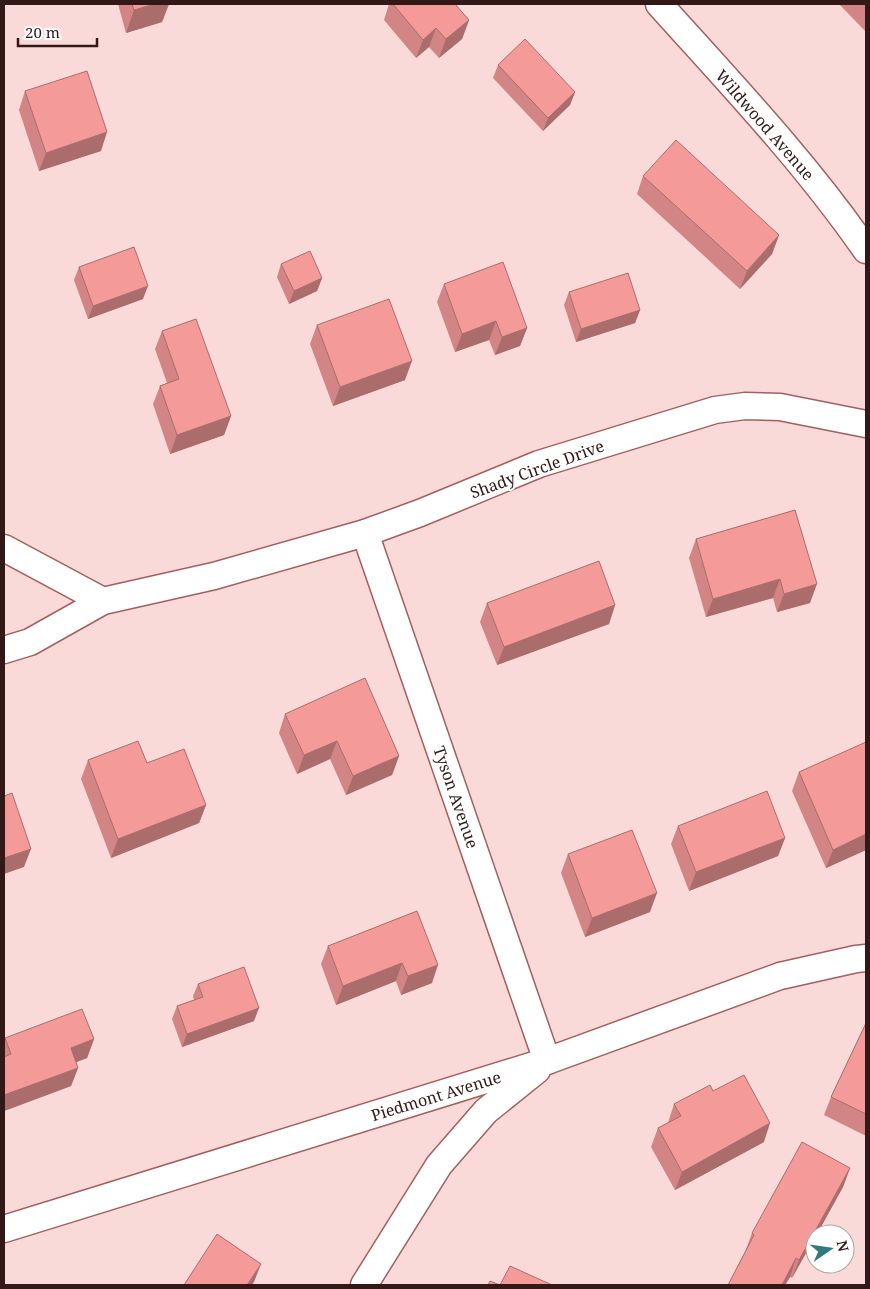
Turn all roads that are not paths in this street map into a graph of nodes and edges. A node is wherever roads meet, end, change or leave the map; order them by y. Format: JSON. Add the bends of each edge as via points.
{"nodes":[{"id":1,"x":659,"y":4,"type":"edge"},
{"id":2,"x":866,"y":250,"type":"edge"},
{"id":3,"x":866,"y":424,"type":"edge"},
{"id":4,"x":365,"y":533,"type":"junction"},
{"id":5,"x":4,"y":548,"type":"edge"},
{"id":6,"x":103,"y":601,"type":"junction"},
{"id":7,"x":4,"y":650,"type":"edge"},
{"id":8,"x":866,"y":958,"type":"edge"},
{"id":9,"x":547,"y":1061,"type":"junction"},
{"id":10,"x":4,"y":1229,"type":"edge"},
{"id":11,"x":364,"y":1285,"type":"edge"}],
"edges":[{"from":1,"to":2,"type":"street","name":"Wildwood Avenue","via":[[780,139],[843,216]]},
{"from":3,"to":4,"type":"street","name":"Shady Circle Drive","via":[[780,407],[745,406],[715,410],[539,464]]},
{"from":4,"to":6,"type":"street","name":"Shady Circle Drive","via":[[214,576]]},
{"from":4,"to":9,"type":"street","name":"Tyson Avenue"},
{"from":5,"to":6,"type":"street"},
{"from":6,"to":7,"type":"street","via":[[30,642]]},
{"from":8,"to":9,"type":"street","name":"Piedmont Avenue","via":[[780,976]]},
{"from":9,"to":10,"type":"street","name":"Piedmont Avenue"},
{"from":9,"to":11,"type":"street","via":[[486,1111],[439,1165]]}]}
